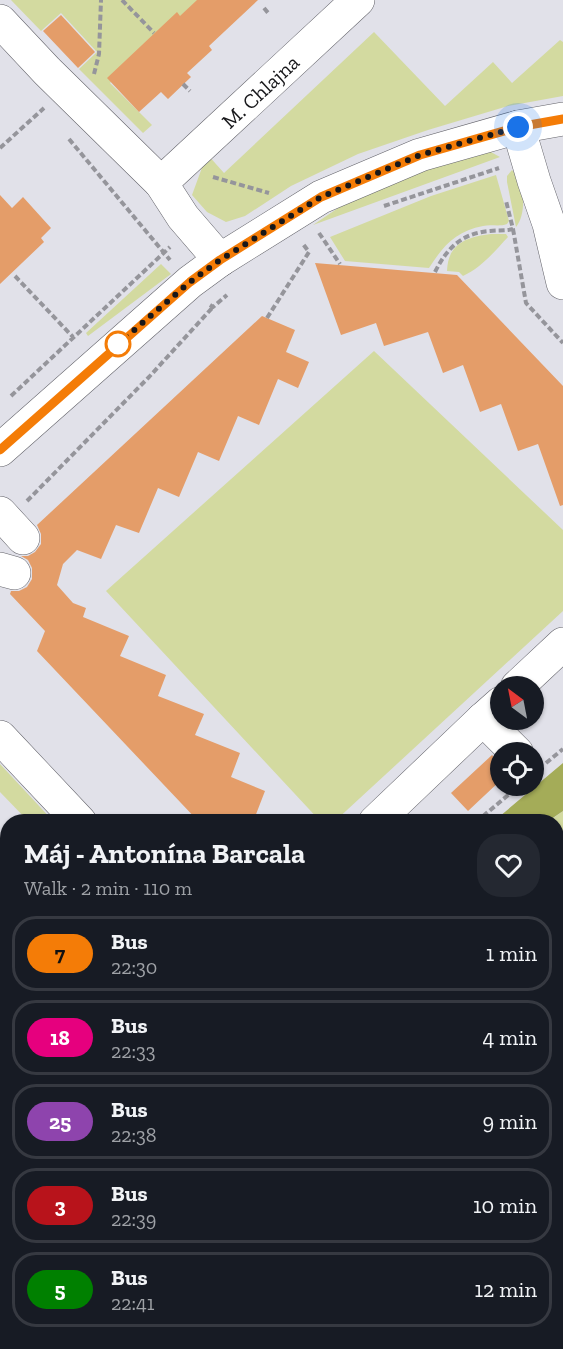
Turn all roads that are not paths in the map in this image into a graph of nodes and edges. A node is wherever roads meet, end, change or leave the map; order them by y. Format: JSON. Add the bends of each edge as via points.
{"nodes":[{"id":1,"x":358,"y":0,"type":"edge"},
{"id":2,"x":0,"y":21,"type":"edge"},
{"id":3,"x":563,"y":119,"type":"edge"},
{"id":4,"x":518,"y":127,"type":"junction"},
{"id":5,"x":169,"y":175,"type":"junction"},
{"id":6,"x":220,"y":260,"type":"junction"},
{"id":7,"x":563,"y":283,"type":"edge"},
{"id":8,"x":0,"y":450,"type":"edge"},
{"id":9,"x":563,"y":644,"type":"edge"},
{"id":10,"x":529,"y":676,"type":"edge"},
{"id":11,"x":490,"y":713,"type":"edge"},
{"id":12,"x":506,"y":730,"type":"edge"},
{"id":13,"x":0,"y":737,"type":"edge"},
{"id":14,"x":515,"y":742,"type":"edge"},
{"id":15,"x":72,"y":814,"type":"edge"},
{"id":16,"x":383,"y":814,"type":"edge"}],
"edges":[{"from":1,"to":5,"type":"street","name":"M. Chlajna"},
{"from":2,"to":5,"type":"street","via":[[46,71]]},
{"from":3,"to":4,"type":"street"},
{"from":4,"to":6,"type":"street","via":[[420,155],[321,197]]},
{"from":4,"to":7,"type":"street"},
{"from":5,"to":6,"type":"street","via":[[183,218]]},
{"from":6,"to":8,"type":"street","via":[[119,343]]},
{"from":9,"to":10,"type":"street"},
{"from":11,"to":16,"type":"street"},
{"from":12,"to":14,"type":"street"},
{"from":13,"to":15,"type":"street"}]}
